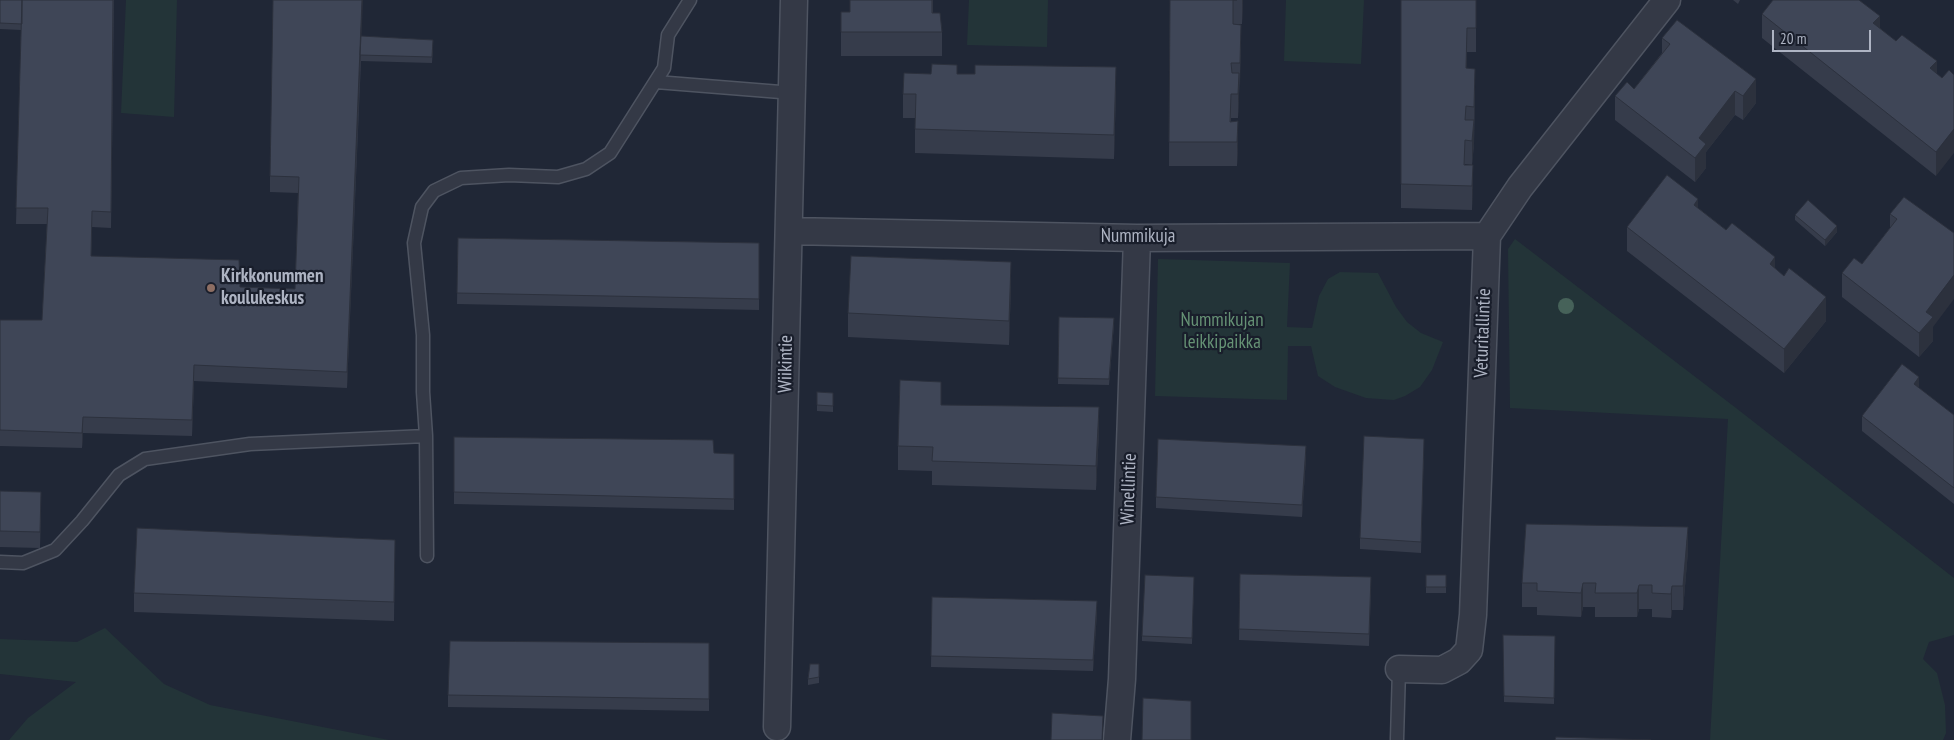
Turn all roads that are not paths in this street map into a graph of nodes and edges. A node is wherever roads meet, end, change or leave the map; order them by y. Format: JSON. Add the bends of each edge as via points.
{"nodes":[{"id":1,"x":690,"y":0,"type":"edge"},
{"id":2,"x":794,"y":0,"type":"edge"},
{"id":3,"x":1667,"y":0,"type":"edge"},
{"id":4,"x":656,"y":82,"type":"junction"},
{"id":5,"x":793,"y":94,"type":"junction"},
{"id":6,"x":789,"y":231,"type":"junction"},
{"id":7,"x":1487,"y":236,"type":"junction"},
{"id":8,"x":1137,"y":238,"type":"junction"},
{"id":9,"x":426,"y":436,"type":"junction"},
{"id":10,"x":427,"y":556,"type":"dead end"},
{"id":11,"x":0,"y":562,"type":"edge"},
{"id":12,"x":1399,"y":669,"type":"joint"},
{"id":13,"x":777,"y":727,"type":"dead end"},
{"id":14,"x":1397,"y":739,"type":"edge"},
{"id":15,"x":1117,"y":740,"type":"edge"}],
"edges":[{"from":1,"to":4,"type":"lane","via":[[668,34],[664,68]]},
{"from":2,"to":5,"type":"street","name":"Wiikintie"},
{"from":3,"to":7,"type":"street","via":[[1520,187]]},
{"from":4,"to":5,"type":"lane"},
{"from":4,"to":9,"type":"lane","via":[[610,153],[586,169],[558,177],[509,175],[461,178],[434,191],[422,207],[414,243],[423,336]]},
{"from":5,"to":6,"type":"street","name":"Wiikintie"},
{"from":6,"to":8,"type":"street","name":"Nummikuja"},
{"from":6,"to":13,"type":"street","name":"Wiikintie"},
{"from":7,"to":8,"type":"street","name":"Nummikuja"},
{"from":7,"to":12,"type":"street","name":"Veturitallintie","via":[[1469,650],[1459,661],[1442,670]]},
{"from":8,"to":15,"type":"street","name":"Winellintie","via":[[1122,679]]},
{"from":9,"to":10,"type":"lane"},
{"from":9,"to":11,"type":"lane","via":[[250,444],[145,459],[119,475],[54,550],[23,563]]},
{"from":12,"to":14,"type":"lane"}]}
